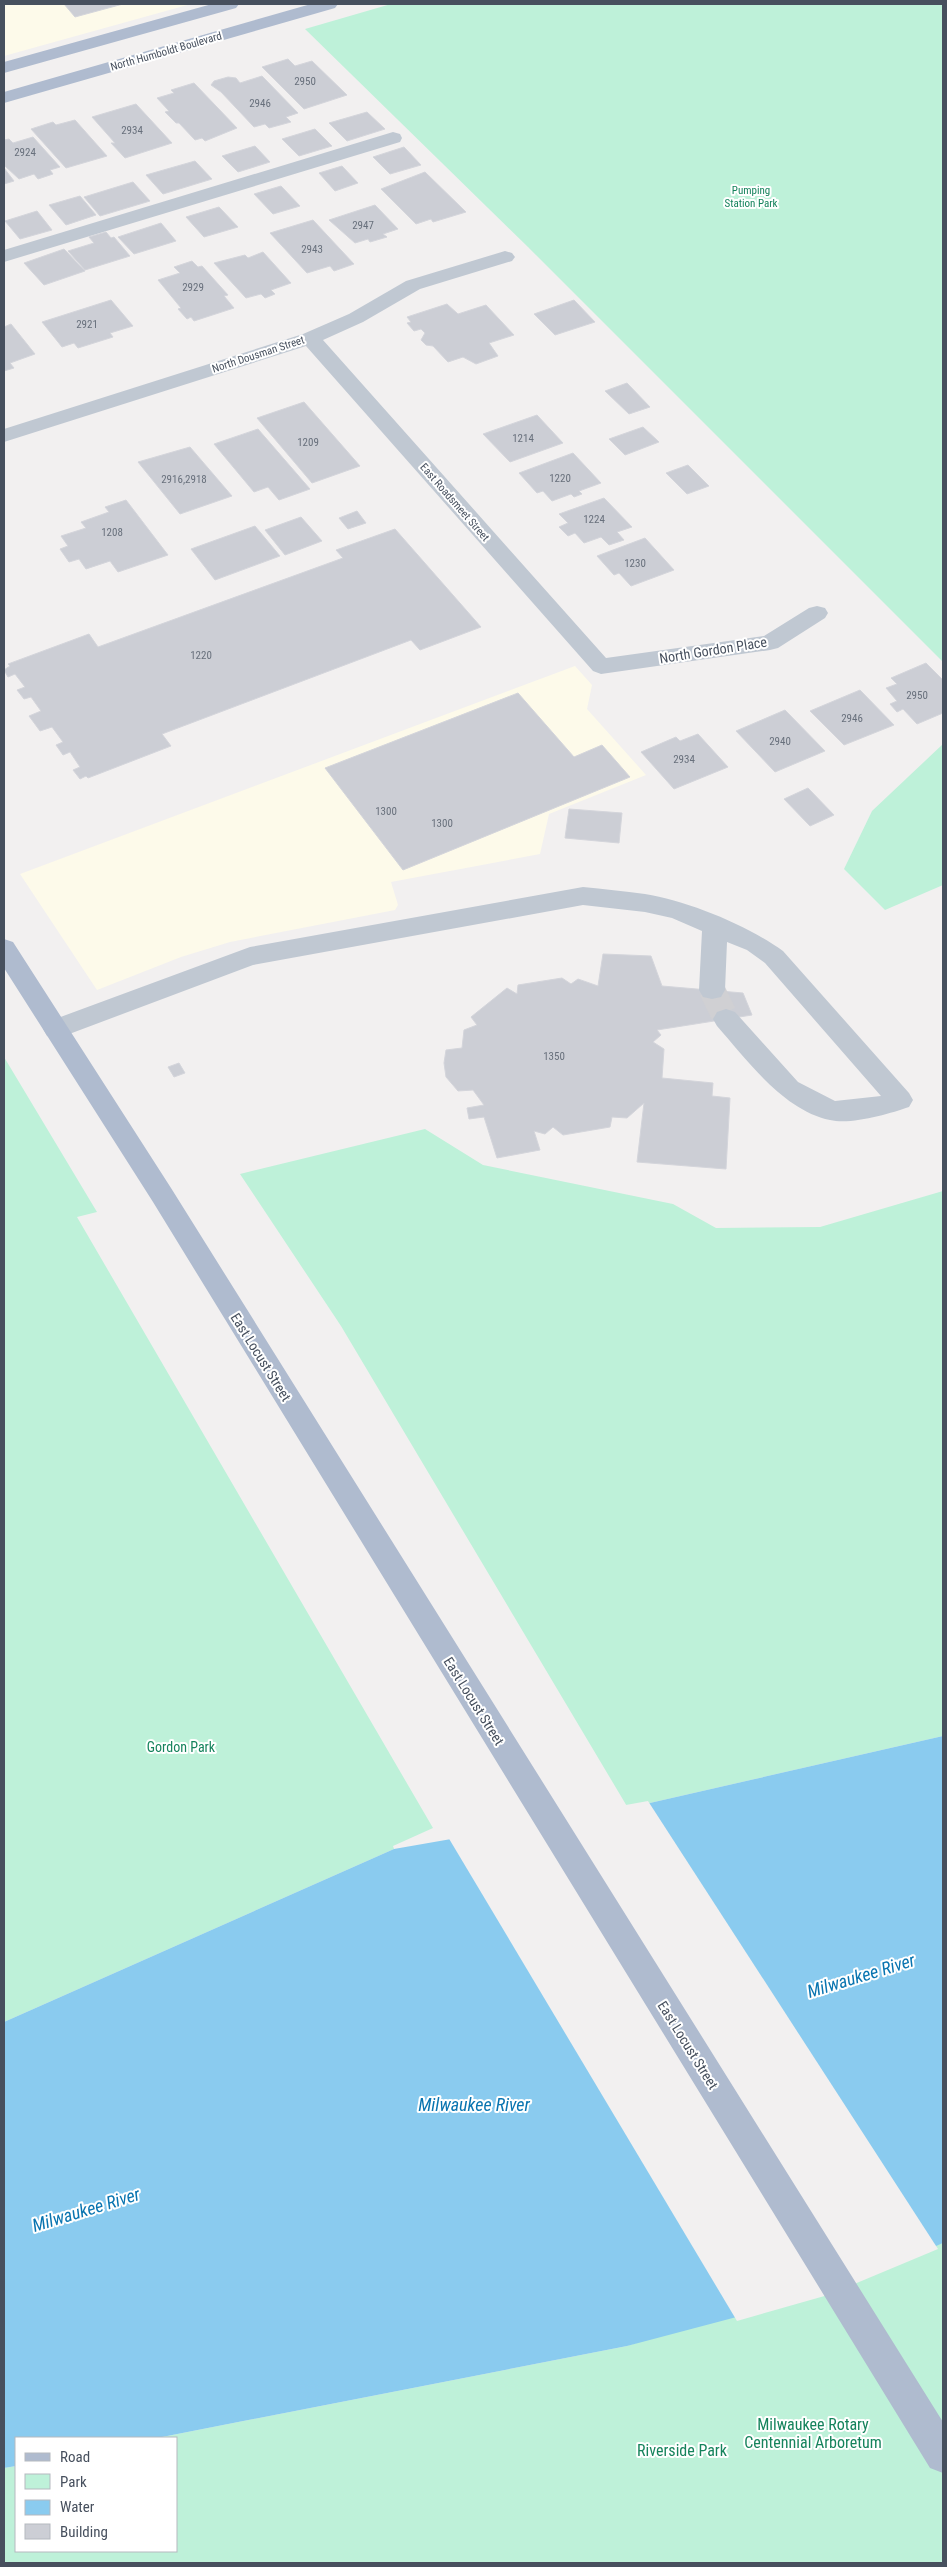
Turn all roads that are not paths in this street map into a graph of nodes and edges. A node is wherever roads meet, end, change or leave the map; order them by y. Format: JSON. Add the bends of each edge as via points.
{"nodes":[{"id":1,"x":230,"y":4,"type":"edge"},
{"id":2,"x":329,"y":4,"type":"edge"},
{"id":3,"x":4,"y":68,"type":"edge"},
{"id":4,"x":4,"y":98,"type":"edge"},
{"id":5,"x":393,"y":138,"type":"dead end"},
{"id":6,"x":4,"y":256,"type":"edge"},
{"id":7,"x":505,"y":257,"type":"dead end"},
{"id":8,"x":310,"y":338,"type":"junction"},
{"id":9,"x":4,"y":436,"type":"edge"},
{"id":10,"x":817,"y":613,"type":"dead end"},
{"id":11,"x":601,"y":666,"type":"joint"},
{"id":12,"x":715,"y":925,"type":"junction"},
{"id":13,"x":4,"y":948,"type":"edge"},
{"id":14,"x":712,"y":990,"type":"tunnel mouth"},
{"id":15,"x":726,"y":1019,"type":"tunnel mouth"},
{"id":16,"x":56,"y":1029,"type":"junction"},
{"id":17,"x":943,"y":2455,"type":"edge"}],
"edges":[{"from":1,"to":3,"type":"main road"},
{"from":2,"to":4,"type":"main road","name":"North Humboldt Boulevard"},
{"from":5,"to":6,"type":"street"},
{"from":7,"to":8,"type":"street","name":"North Dousman Street","via":[[413,285],[356,318]]},
{"from":8,"to":9,"type":"street","name":"North Dousman Street"},
{"from":8,"to":11,"type":"street","name":"East Roadsmeet Street"},
{"from":10,"to":11,"type":"street","name":"North Gordon Place","via":[[770,643]]},
{"from":12,"to":14,"type":"street"},
{"from":12,"to":15,"type":"street","via":[[756,944],[774,958],[900,1100],[878,1107],[832,1111],[789,1089]]},
{"from":12,"to":16,"type":"street","via":[[645,902],[583,896],[250,956]]},
{"from":13,"to":16,"type":"main road","name":"East Locust Street"},
{"from":16,"to":17,"type":"main road","name":"East Locust Street"}]}
